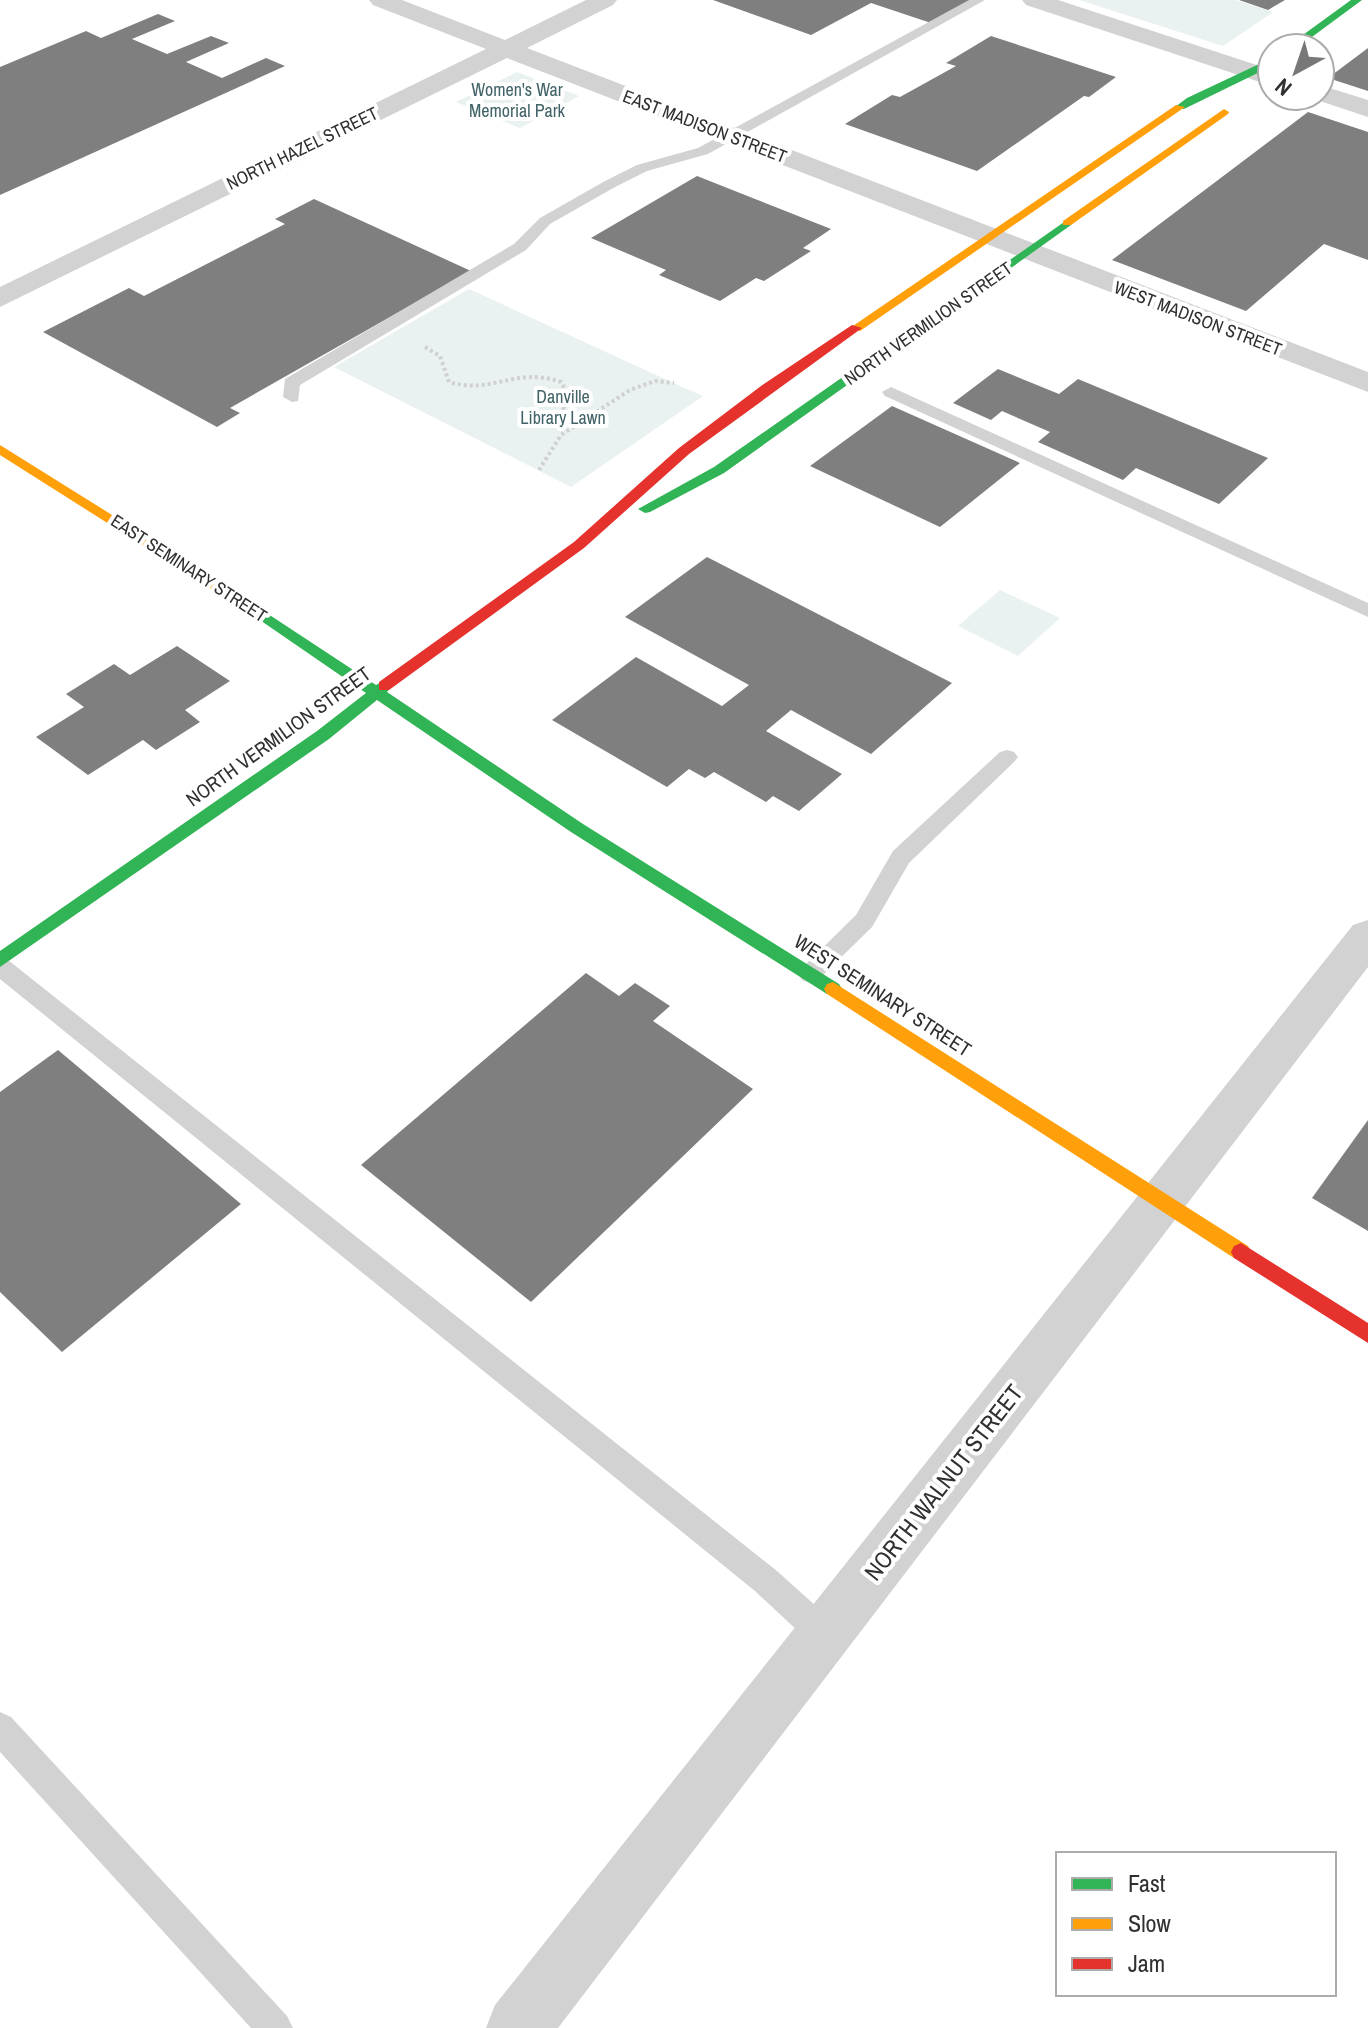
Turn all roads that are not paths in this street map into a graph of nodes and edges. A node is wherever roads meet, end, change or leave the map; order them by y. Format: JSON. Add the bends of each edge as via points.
{"nodes":[{"id":1,"x":381,"y":0,"type":"edge"},
{"id":2,"x":605,"y":0,"type":"edge"},
{"id":3,"x":979,"y":0,"type":"edge"},
{"id":4,"x":1034,"y":0,"type":"edge"},
{"id":5,"x":1357,"y":0,"type":"edge"},
{"id":6,"x":1312,"y":32,"type":"edge"},
{"id":7,"x":504,"y":49,"type":"junction"},
{"id":8,"x":1256,"y":67,"type":"edge"},
{"id":9,"x":1256,"y":74,"type":"edge"},
{"id":10,"x":1256,"y":81,"type":"edge"},
{"id":11,"x":1336,"y":98,"type":"edge"},
{"id":12,"x":1368,"y":109,"type":"edge"},
{"id":13,"x":731,"y":137,"type":"junction"},
{"id":14,"x":990,"y":237,"type":"junction"},
{"id":15,"x":1028,"y":252,"type":"junction"},
{"id":16,"x":0,"y":298,"type":"edge"},
{"id":17,"x":1368,"y":383,"type":"edge"},
{"id":18,"x":891,"y":392,"type":"dead end"},
{"id":19,"x":292,"y":397,"type":"dead end"},
{"id":20,"x":0,"y":449,"type":"edge"},
{"id":21,"x":579,"y":545,"type":"junction"},
{"id":22,"x":1368,"y":611,"type":"edge"},
{"id":23,"x":375,"y":692,"type":"junction"},
{"id":24,"x":1007,"y":757,"type":"dead end"},
{"id":25,"x":1368,"y":936,"type":"edge"},
{"id":26,"x":0,"y":963,"type":"edge"},
{"id":27,"x":810,"y":974,"type":"junction"},
{"id":28,"x":1160,"y":1201,"type":"junction"},
{"id":29,"x":1368,"y":1334,"type":"edge"},
{"id":30,"x":826,"y":1636,"type":"junction"},
{"id":31,"x":0,"y":1728,"type":"edge"},
{"id":32,"x":275,"y":2028,"type":"edge"},
{"id":33,"x":518,"y":2028,"type":"edge"}],
"edges":[{"from":1,"to":7,"type":"street","name":"EAST MADISON STREET"},
{"from":2,"to":7,"type":"street","name":"NORTH HAZEL STREET"},
{"from":3,"to":13,"type":"lane"},
{"from":4,"to":8,"type":"street"},
{"from":5,"to":6,"type":"main road"},
{"from":7,"to":13,"type":"street","name":"EAST MADISON STREET"},
{"from":7,"to":16,"type":"street","name":"NORTH HAZEL STREET"},
{"from":9,"to":14,"type":"main road","name":"NORTH VERMILION STREET","via":[[1197,95]]},
{"from":10,"to":15,"type":"main road","name":"NORTH VERMILION STREET","via":[[1228,109]]},
{"from":11,"to":12,"type":"street"},
{"from":13,"to":14,"type":"street","name":"EAST MADISON STREET"},
{"from":13,"to":19,"type":"lane","via":[[703,151],[642,168],[545,221],[520,247],[291,383]]},
{"from":14,"to":15,"type":"street","name":"EAST MADISON STREET"},
{"from":14,"to":21,"type":"main road","name":"NORTH VERMILION STREET","via":[[766,389],[684,451]]},
{"from":15,"to":17,"type":"street","name":"WEST MADISON STREET"},
{"from":15,"to":21,"type":"main road","name":"NORTH VERMILION STREET","via":[[719,470]]},
{"from":18,"to":22,"type":"lane"},
{"from":20,"to":23,"type":"main road","name":"EAST SEMINARY STREET"},
{"from":21,"to":23,"type":"main road","name":"NORTH VERMILION STREET"},
{"from":23,"to":26,"type":"main road","name":"NORTH VERMILION STREET","via":[[323,735]]},
{"from":23,"to":27,"type":"main road","name":"WEST SEMINARY STREET","via":[[577,828]]},
{"from":24,"to":27,"type":"lane","via":[[901,857],[864,921]]},
{"from":25,"to":28,"type":"street","name":"NORTH WALNUT STREET"},
{"from":26,"to":30,"type":"lane","via":[[766,1581]]},
{"from":27,"to":28,"type":"main road","name":"WEST SEMINARY STREET"},
{"from":28,"to":29,"type":"main road","name":"WEST SEMINARY STREET"},
{"from":28,"to":30,"type":"street","name":"NORTH WALNUT STREET"},
{"from":30,"to":33,"type":"street","name":"NORTH WALNUT STREET"},
{"from":31,"to":32,"type":"lane"}]}
